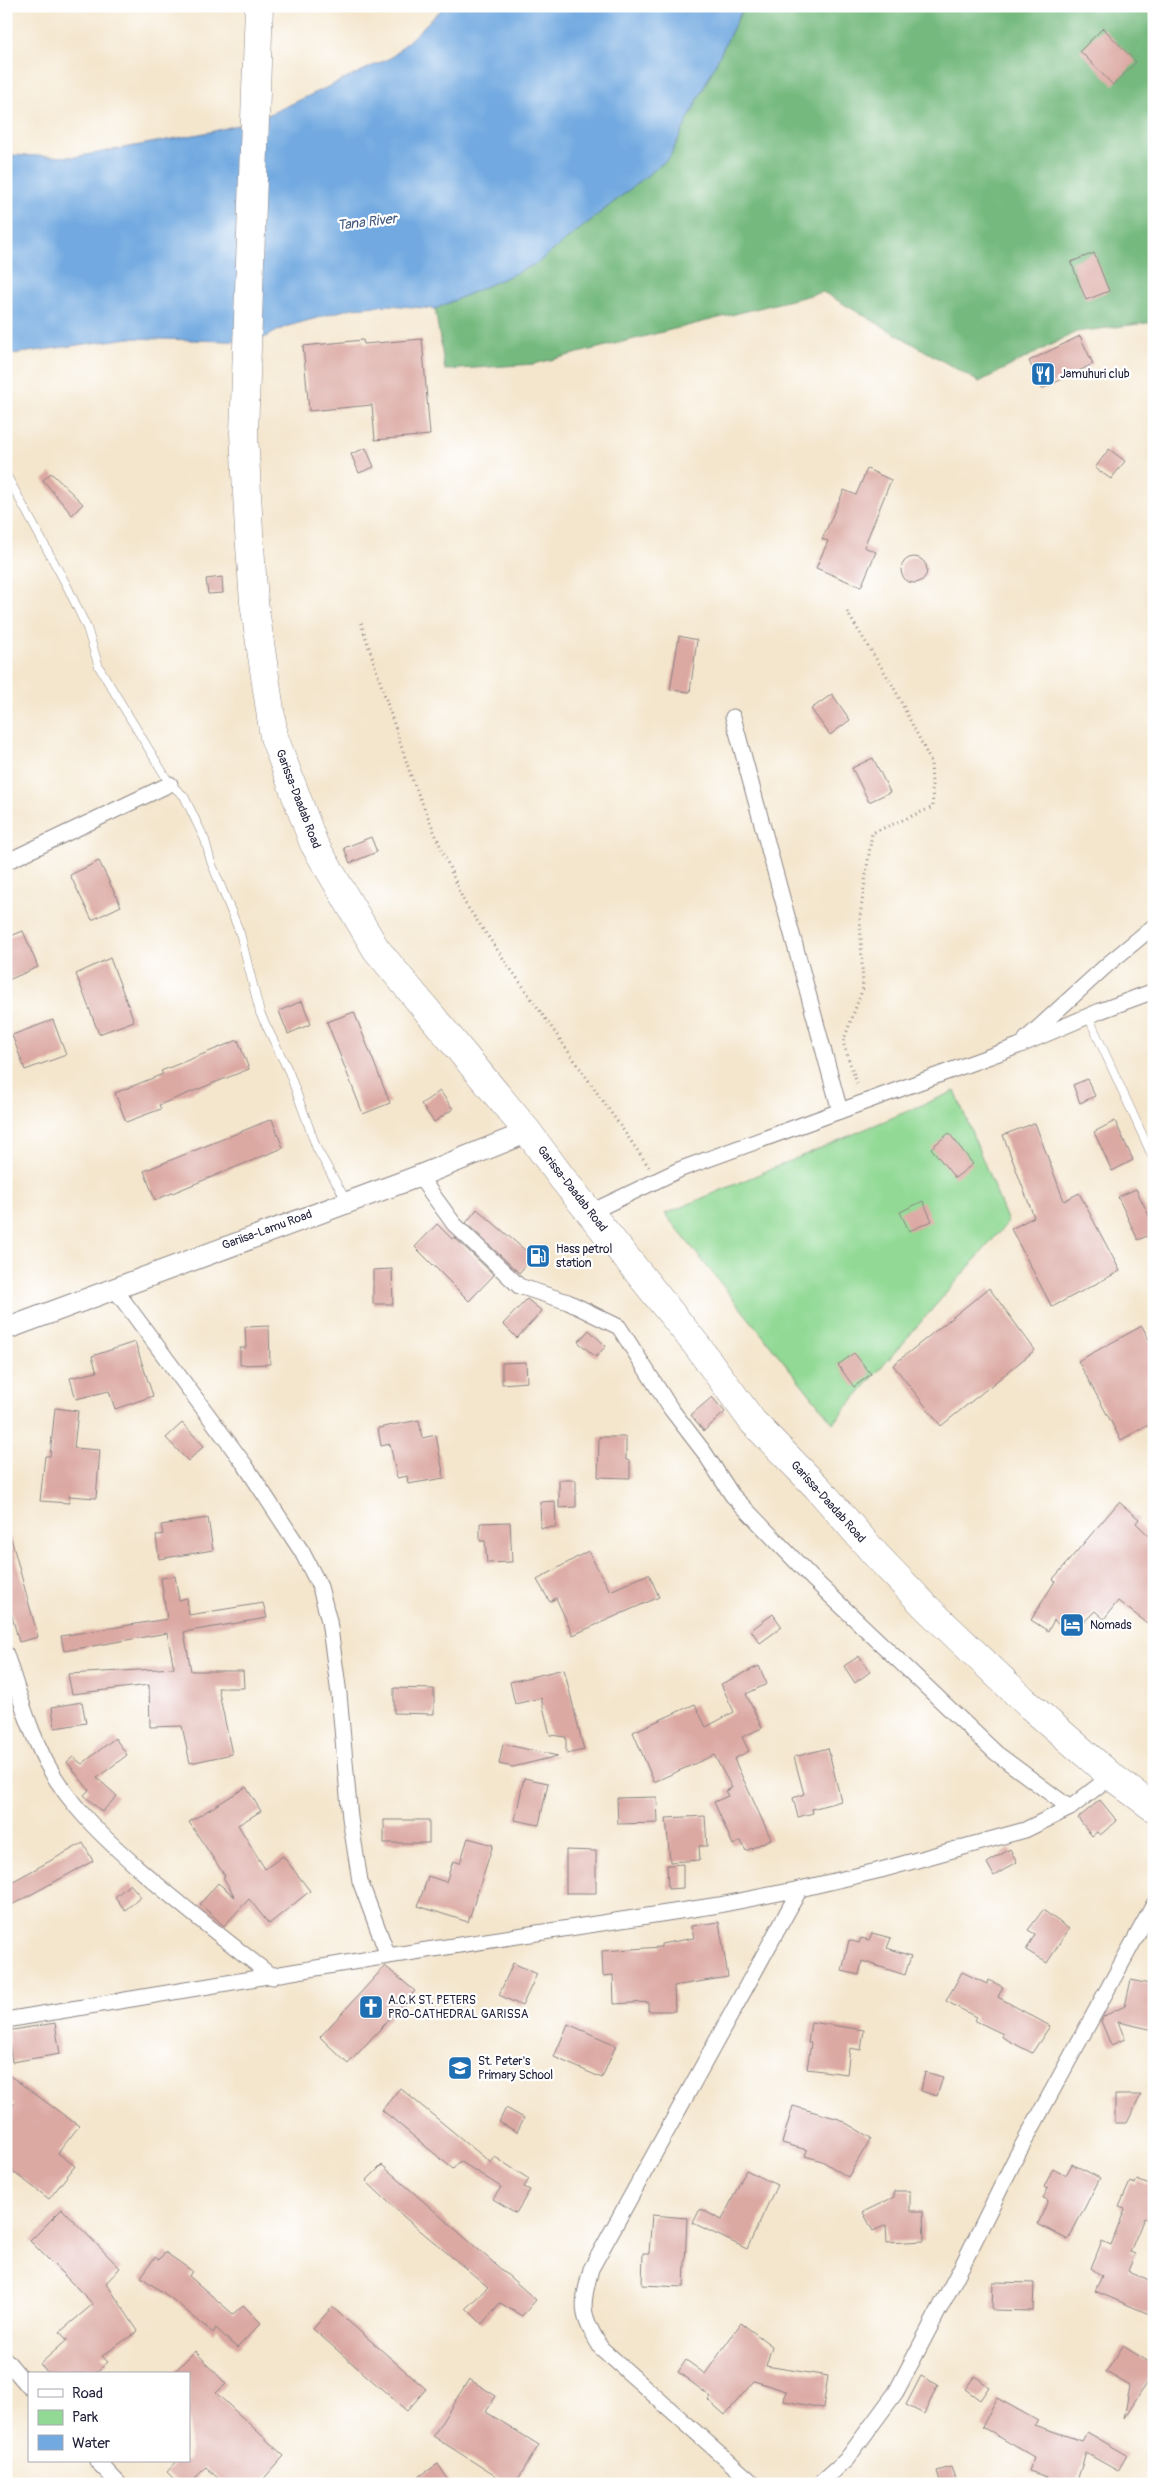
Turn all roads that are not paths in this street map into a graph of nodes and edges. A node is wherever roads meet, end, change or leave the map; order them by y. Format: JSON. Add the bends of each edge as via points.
{"nodes":[{"id":1,"x":259,"y":15,"type":"edge"},
{"id":2,"x":8,"y":478,"type":"dead end"},
{"id":3,"x":733,"y":717,"type":"dead end"},
{"id":4,"x":170,"y":784,"type":"junction"},
{"id":5,"x":6,"y":862,"type":"edge"},
{"id":6,"x":1154,"y":926,"type":"edge"},
{"id":7,"x":1154,"y":991,"type":"edge"},
{"id":8,"x":1088,"y":1016,"type":"junction"},
{"id":9,"x":1018,"y":1046,"type":"junction"},
{"id":10,"x":840,"y":1111,"type":"junction"},
{"id":11,"x":528,"y":1132,"type":"junction"},
{"id":12,"x":1154,"y":1160,"type":"edge"},
{"id":13,"x":419,"y":1176,"type":"junction"},
{"id":14,"x":347,"y":1201,"type":"junction"},
{"id":15,"x":590,"y":1212,"type":"junction"},
{"id":16,"x":114,"y":1288,"type":"junction"},
{"id":17,"x":6,"y":1329,"type":"edge"},
{"id":18,"x":6,"y":1654,"type":"edge"},
{"id":19,"x":1111,"y":1776,"type":"junction"},
{"id":20,"x":1070,"y":1808,"type":"junction"},
{"id":21,"x":1154,"y":1808,"type":"edge"},
{"id":22,"x":800,"y":1889,"type":"junction"},
{"id":23,"x":1154,"y":1904,"type":"edge"},
{"id":24,"x":388,"y":1956,"type":"junction"},
{"id":25,"x":273,"y":1977,"type":"junction"},
{"id":26,"x":6,"y":2020,"type":"edge"},
{"id":27,"x":6,"y":2360,"type":"edge"},
{"id":28,"x":28,"y":2386,"type":"edge"},
{"id":29,"x":97,"y":2462,"type":"edge"},
{"id":30,"x":119,"y":2484,"type":"edge"},
{"id":31,"x":754,"y":2484,"type":"edge"},
{"id":32,"x":819,"y":2484,"type":"edge"}],
"edges":[{"from":1,"to":11,"type":"highway","name":"Garissa-Daadab Road","via":[[244,433],[254,602],[274,737],[314,844],[376,949]]},
{"from":2,"to":4,"type":"lane","via":[[87,628],[99,667]]},
{"from":3,"to":10,"type":"street"},
{"from":4,"to":5,"type":"street"},
{"from":4,"to":14,"type":"lane","via":[[184,796],[205,840],[240,933],[260,1013],[289,1072],[317,1150]]},
{"from":6,"to":9,"type":"street"},
{"from":7,"to":8,"type":"street"},
{"from":8,"to":9,"type":"street"},
{"from":8,"to":12,"type":"lane"},
{"from":9,"to":10,"type":"street"},
{"from":10,"to":15,"type":"street","via":[[699,1162]]},
{"from":11,"to":13,"type":"street","name":"Gariisa-Lamu Road"},
{"from":11,"to":15,"type":"highway","name":"Garissa-Daadab Road"},
{"from":13,"to":14,"type":"street","name":"Gariisa-Lamu Road"},
{"from":13,"to":20,"type":"street","via":[[454,1224],[519,1286],[568,1302],[619,1327],[671,1409],[732,1495],[812,1579],[996,1753]]},
{"from":14,"to":16,"type":"street","name":"Gariisa-Lamu Road"},
{"from":15,"to":19,"type":"highway","name":"Garissa-Daadab Road","via":[[695,1343],[753,1422],[927,1608],[1029,1705]]},
{"from":16,"to":17,"type":"street","name":"Gariisa-Lamu Road"},
{"from":16,"to":24,"type":"street","via":[[245,1465],[302,1552],[320,1587],[330,1621],[350,1818],[360,1881]]},
{"from":18,"to":25,"type":"street","via":[[47,1764],[90,1825],[180,1905]]},
{"from":19,"to":20,"type":"street"},
{"from":19,"to":21,"type":"highway","name":"Garissa-Daadab Road"},
{"from":20,"to":22,"type":"street","via":[[1025,1830]]},
{"from":22,"to":24,"type":"street","via":[[719,1905]]},
{"from":22,"to":31,"type":"street","via":[[591,2269],[583,2299],[586,2322],[601,2348]]},
{"from":23,"to":32,"type":"street","via":[[1015,2159],[896,2392],[846,2460]]},
{"from":24,"to":25,"type":"street"},
{"from":25,"to":26,"type":"street"},
{"from":27,"to":28,"type":"street"},
{"from":29,"to":30,"type":"street"}]}
